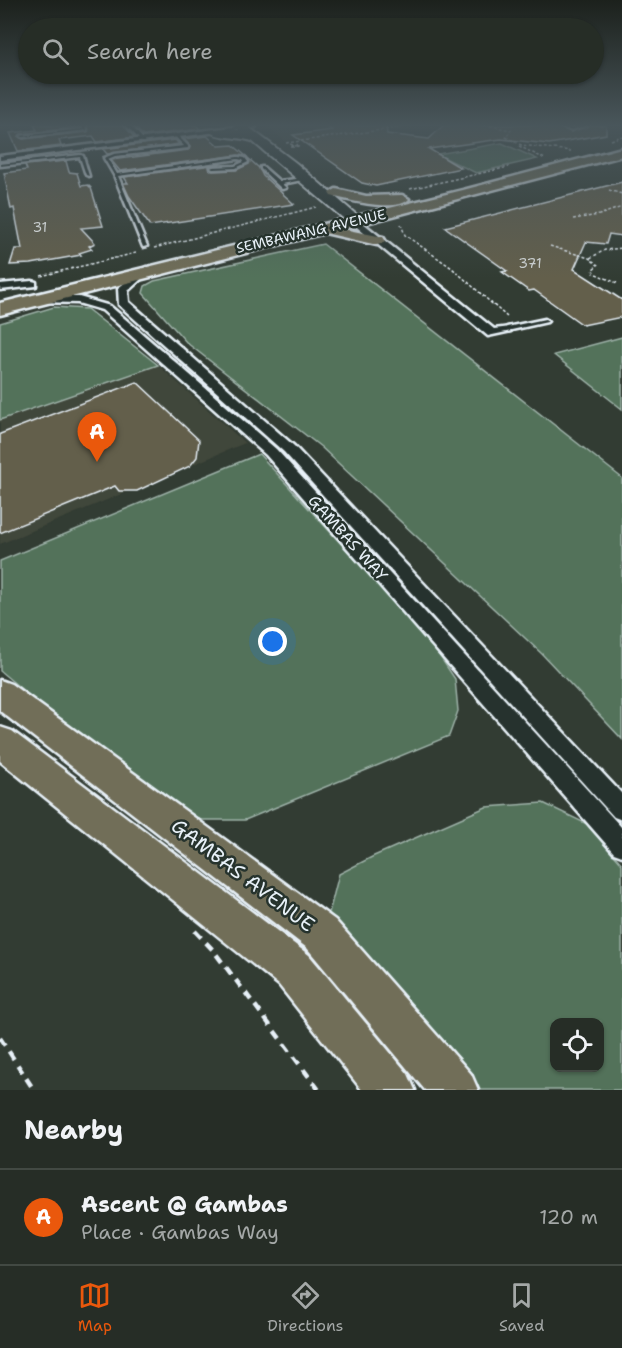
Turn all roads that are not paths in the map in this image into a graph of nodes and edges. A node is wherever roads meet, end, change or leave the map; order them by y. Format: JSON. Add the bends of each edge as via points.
{"nodes":[{"id":1,"x":116,"y":175,"type":"edge"},
{"id":2,"x":270,"y":176,"type":"edge"},
{"id":3,"x":289,"y":176,"type":"edge"},
{"id":4,"x":301,"y":176,"type":"edge"},
{"id":5,"x":498,"y":176,"type":"edge"},
{"id":6,"x":525,"y":176,"type":"edge"},
{"id":7,"x":305,"y":179,"type":"junction"},
{"id":8,"x":277,"y":183,"type":"junction"},
{"id":9,"x":284,"y":189,"type":"dead end"},
{"id":10,"x":406,"y":205,"type":"junction"},
{"id":11,"x":320,"y":210,"type":"junction"},
{"id":12,"x":356,"y":215,"type":"junction"},
{"id":13,"x":383,"y":238,"type":"junction"},
{"id":14,"x":145,"y":246,"type":"dead end"},
{"id":15,"x":146,"y":270,"type":"junction"},
{"id":16,"x":0,"y":287,"type":"edge"},
{"id":17,"x":32,"y":287,"type":"junction"},
{"id":18,"x":0,"y":292,"type":"edge"},
{"id":19,"x":0,"y":309,"type":"edge"},
{"id":20,"x":545,"y":321,"type":"dead end"},
{"id":21,"x":498,"y":322,"type":"junction"},
{"id":22,"x":0,"y":693,"type":"edge"},
{"id":23,"x":0,"y":741,"type":"edge"},
{"id":24,"x":622,"y":810,"type":"edge"},
{"id":25,"x":622,"y":845,"type":"edge"},
{"id":26,"x":392,"y":1090,"type":"edge"},
{"id":27,"x":455,"y":1090,"type":"edge"}],
"edges":[{"from":1,"to":14,"type":"lane"},
{"from":2,"to":8,"type":"lane"},
{"from":3,"to":11,"type":"main road"},
{"from":4,"to":7,"type":"main road"},
{"from":5,"to":10,"type":"main road","name":"SEMBAWANG AVENUE"},
{"from":6,"to":10,"type":"main road","name":"SEMBAWANG AVENUE"},
{"from":7,"to":8,"type":"lane"},
{"from":7,"to":11,"type":"main road"},
{"from":8,"to":9,"type":"lane"},
{"from":10,"to":11,"type":"main road","via":[[366,200]]},
{"from":10,"to":12,"type":"main road","name":"SEMBAWANG AVENUE"},
{"from":10,"to":13,"type":"main road"},
{"from":11,"to":12,"type":"main road","name":"SEMBAWANG AVENUE"},
{"from":11,"to":12,"type":"main road"},
{"from":11,"to":13,"type":"main road","via":[[349,233]]},
{"from":11,"to":15,"type":"main road","name":"SEMBAWANG AVENUE"},
{"from":11,"to":17,"type":"main road","name":"SEMBAWANG AVENUE"},
{"from":12,"to":13,"type":"street"},
{"from":13,"to":21,"type":"street"},
{"from":13,"to":21,"type":"street","via":[[492,333]]},
{"from":15,"to":17,"type":"main road","name":"SEMBAWANG AVENUE"},
{"from":15,"to":24,"type":"street","name":"GAMBAS WAY","via":[[122,290],[123,303],[290,449]]},
{"from":16,"to":17,"type":"street","name":"GAMBAS WAY"},
{"from":17,"to":18,"type":"main road","name":"SEMBAWANG AVENUE"},
{"from":17,"to":19,"type":"main road","name":"SEMBAWANG AVENUE"},
{"from":17,"to":25,"type":"street","name":"GAMBAS WAY","via":[[106,308],[272,452]]},
{"from":20,"to":21,"type":"lane","via":[[519,327]]},
{"from":22,"to":27,"type":"main road","name":"GAMBAS AVENUE","via":[[321,934]]},
{"from":23,"to":26,"type":"main road","via":[[294,970]]}]}
